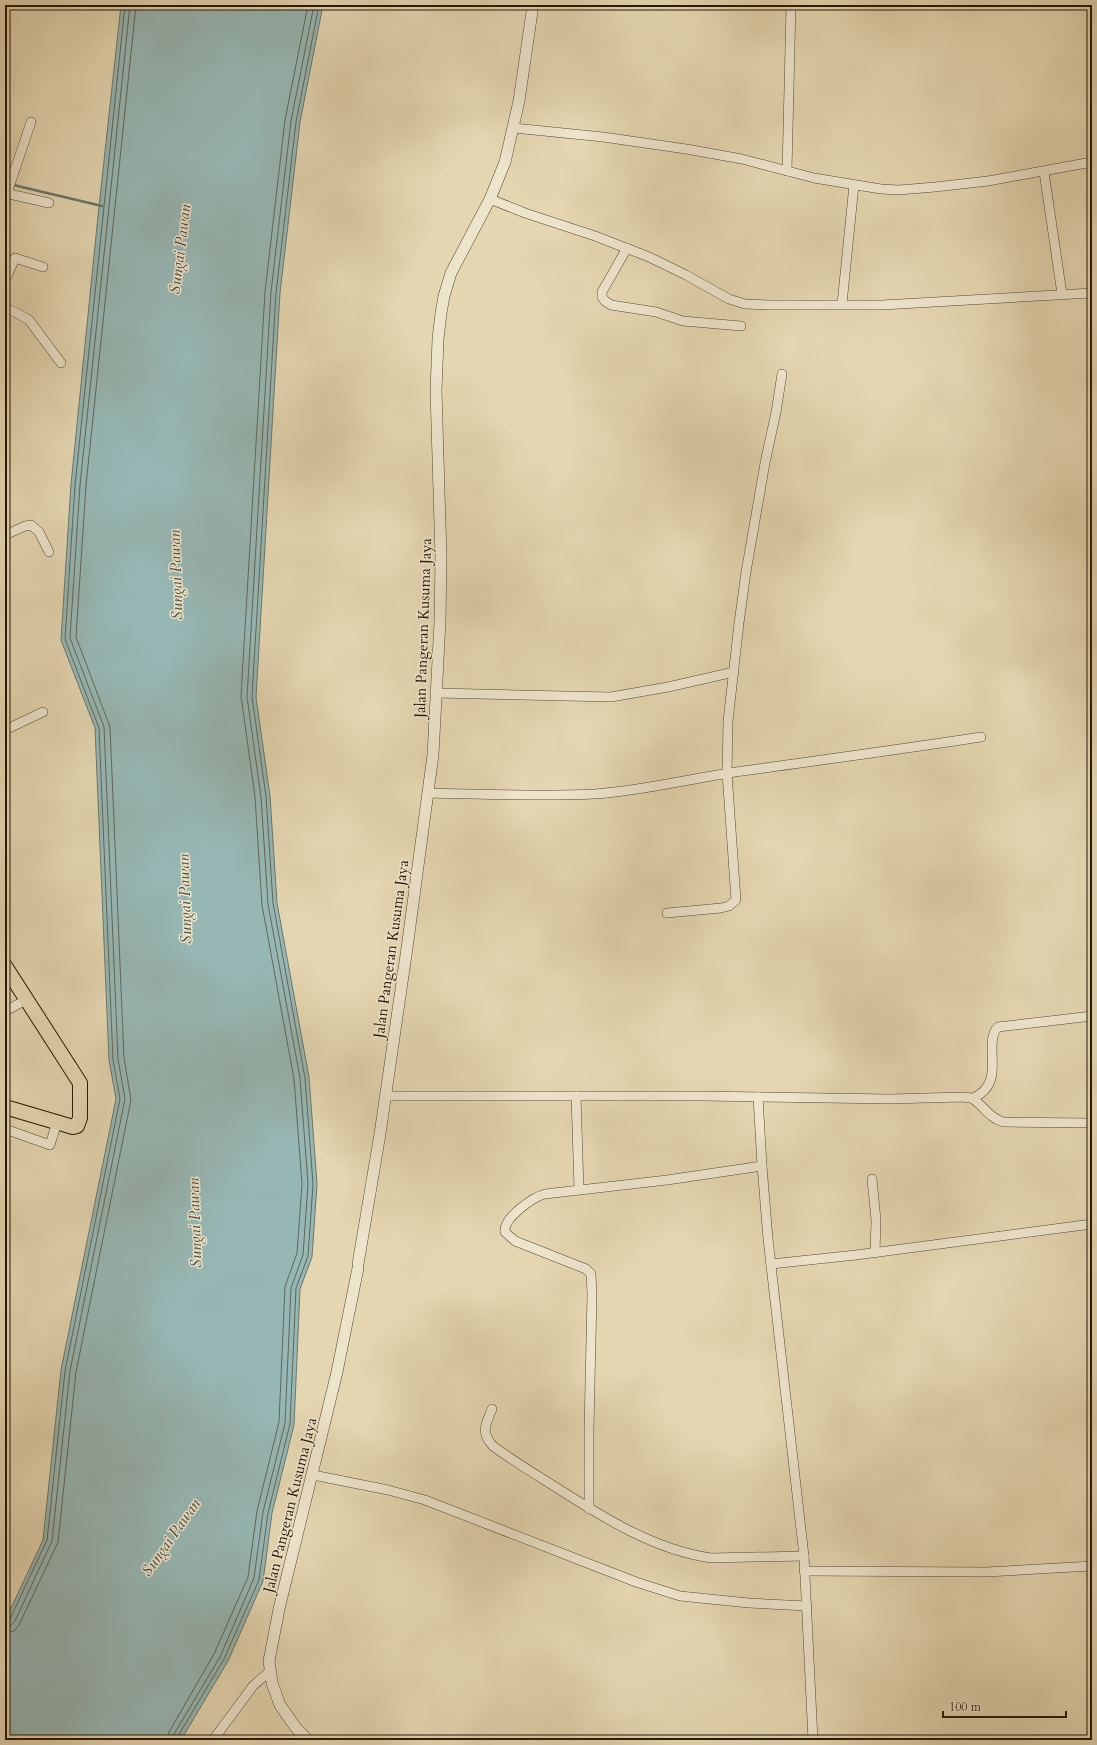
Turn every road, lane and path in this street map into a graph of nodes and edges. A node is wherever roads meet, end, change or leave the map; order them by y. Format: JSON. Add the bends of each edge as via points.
{"nodes":[{"id":1,"x":533,"y":5,"type":"edge"},
{"id":2,"x":791,"y":5,"type":"edge"},
{"id":3,"x":31,"y":122,"type":"dead end"},
{"id":4,"x":514,"y":128,"type":"junction"},
{"id":5,"x":1092,"y":162,"type":"edge"},
{"id":6,"x":787,"y":171,"type":"junction"},
{"id":7,"x":1044,"y":172,"type":"junction"},
{"id":8,"x":854,"y":185,"type":"junction"},
{"id":9,"x":6,"y":193,"type":"edge"},
{"id":10,"x":490,"y":199,"type":"junction"},
{"id":11,"x":49,"y":203,"type":"dead end"},
{"id":12,"x":627,"y":248,"type":"junction"},
{"id":13,"x":43,"y":267,"type":"dead end"},
{"id":14,"x":5,"y":281,"type":"edge"},
{"id":15,"x":1092,"y":293,"type":"edge"},
{"id":16,"x":1062,"y":294,"type":"junction"},
{"id":17,"x":842,"y":304,"type":"junction"},
{"id":18,"x":5,"y":308,"type":"edge"},
{"id":19,"x":741,"y":326,"type":"dead end"},
{"id":20,"x":61,"y":363,"type":"dead end"},
{"id":21,"x":782,"y":374,"type":"dead end"},
{"id":22,"x":5,"y":535,"type":"edge"},
{"id":23,"x":49,"y":552,"type":"dead end"},
{"id":24,"x":734,"y":672,"type":"junction"},
{"id":25,"x":437,"y":693,"type":"junction"},
{"id":26,"x":43,"y":712,"type":"dead end"},
{"id":27,"x":5,"y":730,"type":"edge"},
{"id":28,"x":981,"y":737,"type":"dead end"},
{"id":29,"x":727,"y":773,"type":"junction"},
{"id":30,"x":428,"y":792,"type":"junction"},
{"id":31,"x":667,"y":913,"type":"dead end"},
{"id":32,"x":5,"y":966,"type":"edge"},
{"id":33,"x":26,"y":1000,"type":"junction"},
{"id":34,"x":5,"y":1011,"type":"edge"},
{"id":35,"x":1092,"y":1016,"type":"edge"},
{"id":36,"x":385,"y":1096,"type":"junction"},
{"id":37,"x":576,"y":1096,"type":"junction"},
{"id":38,"x":758,"y":1097,"type":"junction"},
{"id":39,"x":973,"y":1099,"type":"junction"},
{"id":40,"x":5,"y":1107,"type":"edge"},
{"id":41,"x":1092,"y":1123,"type":"edge"},
{"id":42,"x":5,"y":1129,"type":"edge"},
{"id":43,"x":53,"y":1134,"type":"junction"},
{"id":44,"x":762,"y":1166,"type":"junction"},
{"id":45,"x":872,"y":1179,"type":"dead end"},
{"id":46,"x":579,"y":1189,"type":"junction"},
{"id":47,"x":1092,"y":1224,"type":"edge"},
{"id":48,"x":875,"y":1253,"type":"junction"},
{"id":49,"x":771,"y":1264,"type":"junction"},
{"id":50,"x":492,"y":1409,"type":"dead end"},
{"id":51,"x":313,"y":1475,"type":"junction"},
{"id":52,"x":589,"y":1509,"type":"junction"},
{"id":53,"x":804,"y":1556,"type":"junction"},
{"id":54,"x":1092,"y":1566,"type":"edge"},
{"id":55,"x":804,"y":1571,"type":"junction"},
{"id":56,"x":807,"y":1606,"type":"junction"},
{"id":57,"x":270,"y":1671,"type":"junction"},
{"id":58,"x":213,"y":1740,"type":"edge"},
{"id":59,"x":308,"y":1740,"type":"edge"},
{"id":60,"x":813,"y":1740,"type":"edge"}],
"edges":[{"from":1,"to":4,"type":"street","name":"Jalan Pangeran Kusuma Jaya"},
{"from":2,"to":6,"type":"street"},
{"from":3,"to":9,"type":"street"},
{"from":4,"to":6,"type":"street","via":[[686,149],[742,159]]},
{"from":4,"to":10,"type":"street","name":"Jalan Pangeran Kusuma Jaya","via":[[503,169]]},
{"from":5,"to":7,"type":"street"},
{"from":6,"to":8,"type":"street"},
{"from":7,"to":8,"type":"street","via":[[988,181],[899,190]]},
{"from":7,"to":16,"type":"street"},
{"from":8,"to":17,"type":"street"},
{"from":9,"to":11,"type":"street"},
{"from":10,"to":12,"type":"street"},
{"from":10,"to":25,"type":"street","name":"Jalan Pangeran Kusuma Jaya","via":[[447,283],[438,339],[436,391],[441,557]]},
{"from":12,"to":17,"type":"street","via":[[670,266],[737,302],[756,305]]},
{"from":12,"to":19,"type":"street","via":[[602,292],[605,301],[612,305],[656,312],[683,321]]},
{"from":13,"to":14,"type":"street","via":[[15,258]]},
{"from":15,"to":16,"type":"street"},
{"from":16,"to":17,"type":"street","via":[[882,305]]},
{"from":18,"to":20,"type":"street","via":[[29,320]]},
{"from":21,"to":24,"type":"street","via":[[764,463],[739,623]]},
{"from":22,"to":23,"type":"street","via":[[31,525],[39,532]]},
{"from":24,"to":25,"type":"street","via":[[611,697]]},
{"from":24,"to":29,"type":"street","via":[[728,721]]},
{"from":25,"to":30,"type":"street","name":"Jalan Pangeran Kusuma Jaya"},
{"from":26,"to":27,"type":"street"},
{"from":28,"to":29,"type":"street"},
{"from":29,"to":30,"type":"street","via":[[633,790],[594,794]]},
{"from":29,"to":31,"type":"street","via":[[736,900],[722,908]]},
{"from":30,"to":36,"type":"street","name":"Jalan Pangeran Kusuma Jaya"},
{"from":32,"to":33,"type":"main road"},
{"from":33,"to":34,"type":"street"},
{"from":33,"to":43,"type":"main road","via":[[80,1083],[78,1124]]},
{"from":35,"to":39,"type":"street","via":[[998,1027],[994,1036],[989,1085]]},
{"from":36,"to":37,"type":"street"},
{"from":36,"to":51,"type":"street","name":"Jalan Pangeran Kusuma Jaya","via":[[358,1266]]},
{"from":37,"to":38,"type":"street"},
{"from":37,"to":46,"type":"street"},
{"from":38,"to":39,"type":"street"},
{"from":38,"to":44,"type":"street"},
{"from":39,"to":41,"type":"street","via":[[991,1117],[1003,1122]]},
{"from":40,"to":43,"type":"main road"},
{"from":42,"to":43,"type":"street"},
{"from":44,"to":46,"type":"street","via":[[667,1180]]},
{"from":44,"to":49,"type":"street"},
{"from":45,"to":48,"type":"street","via":[[876,1220]]},
{"from":46,"to":52,"type":"street","via":[[536,1196],[512,1217],[504,1230],[507,1236],[515,1241],[586,1269],[591,1275]]},
{"from":47,"to":48,"type":"street"},
{"from":48,"to":49,"type":"street"},
{"from":49,"to":53,"type":"street"},
{"from":50,"to":52,"type":"street","via":[[485,1430],[487,1440]]},
{"from":51,"to":56,"type":"street","via":[[425,1500],[636,1582],[680,1596]]},
{"from":51,"to":57,"type":"street","name":"Jalan Pangeran Kusuma Jaya","via":[[276,1625]]},
{"from":52,"to":53,"type":"street","via":[[659,1543],[699,1556]]},
{"from":53,"to":55,"type":"street"},
{"from":54,"to":55,"type":"street","via":[[987,1572]]},
{"from":55,"to":56,"type":"street"},
{"from":56,"to":60,"type":"street"},
{"from":57,"to":58,"type":"street","via":[[253,1686]]},
{"from":57,"to":59,"type":"street","name":"Jalan Pangeran Kusuma Jaya","via":[[280,1706]]}]}
